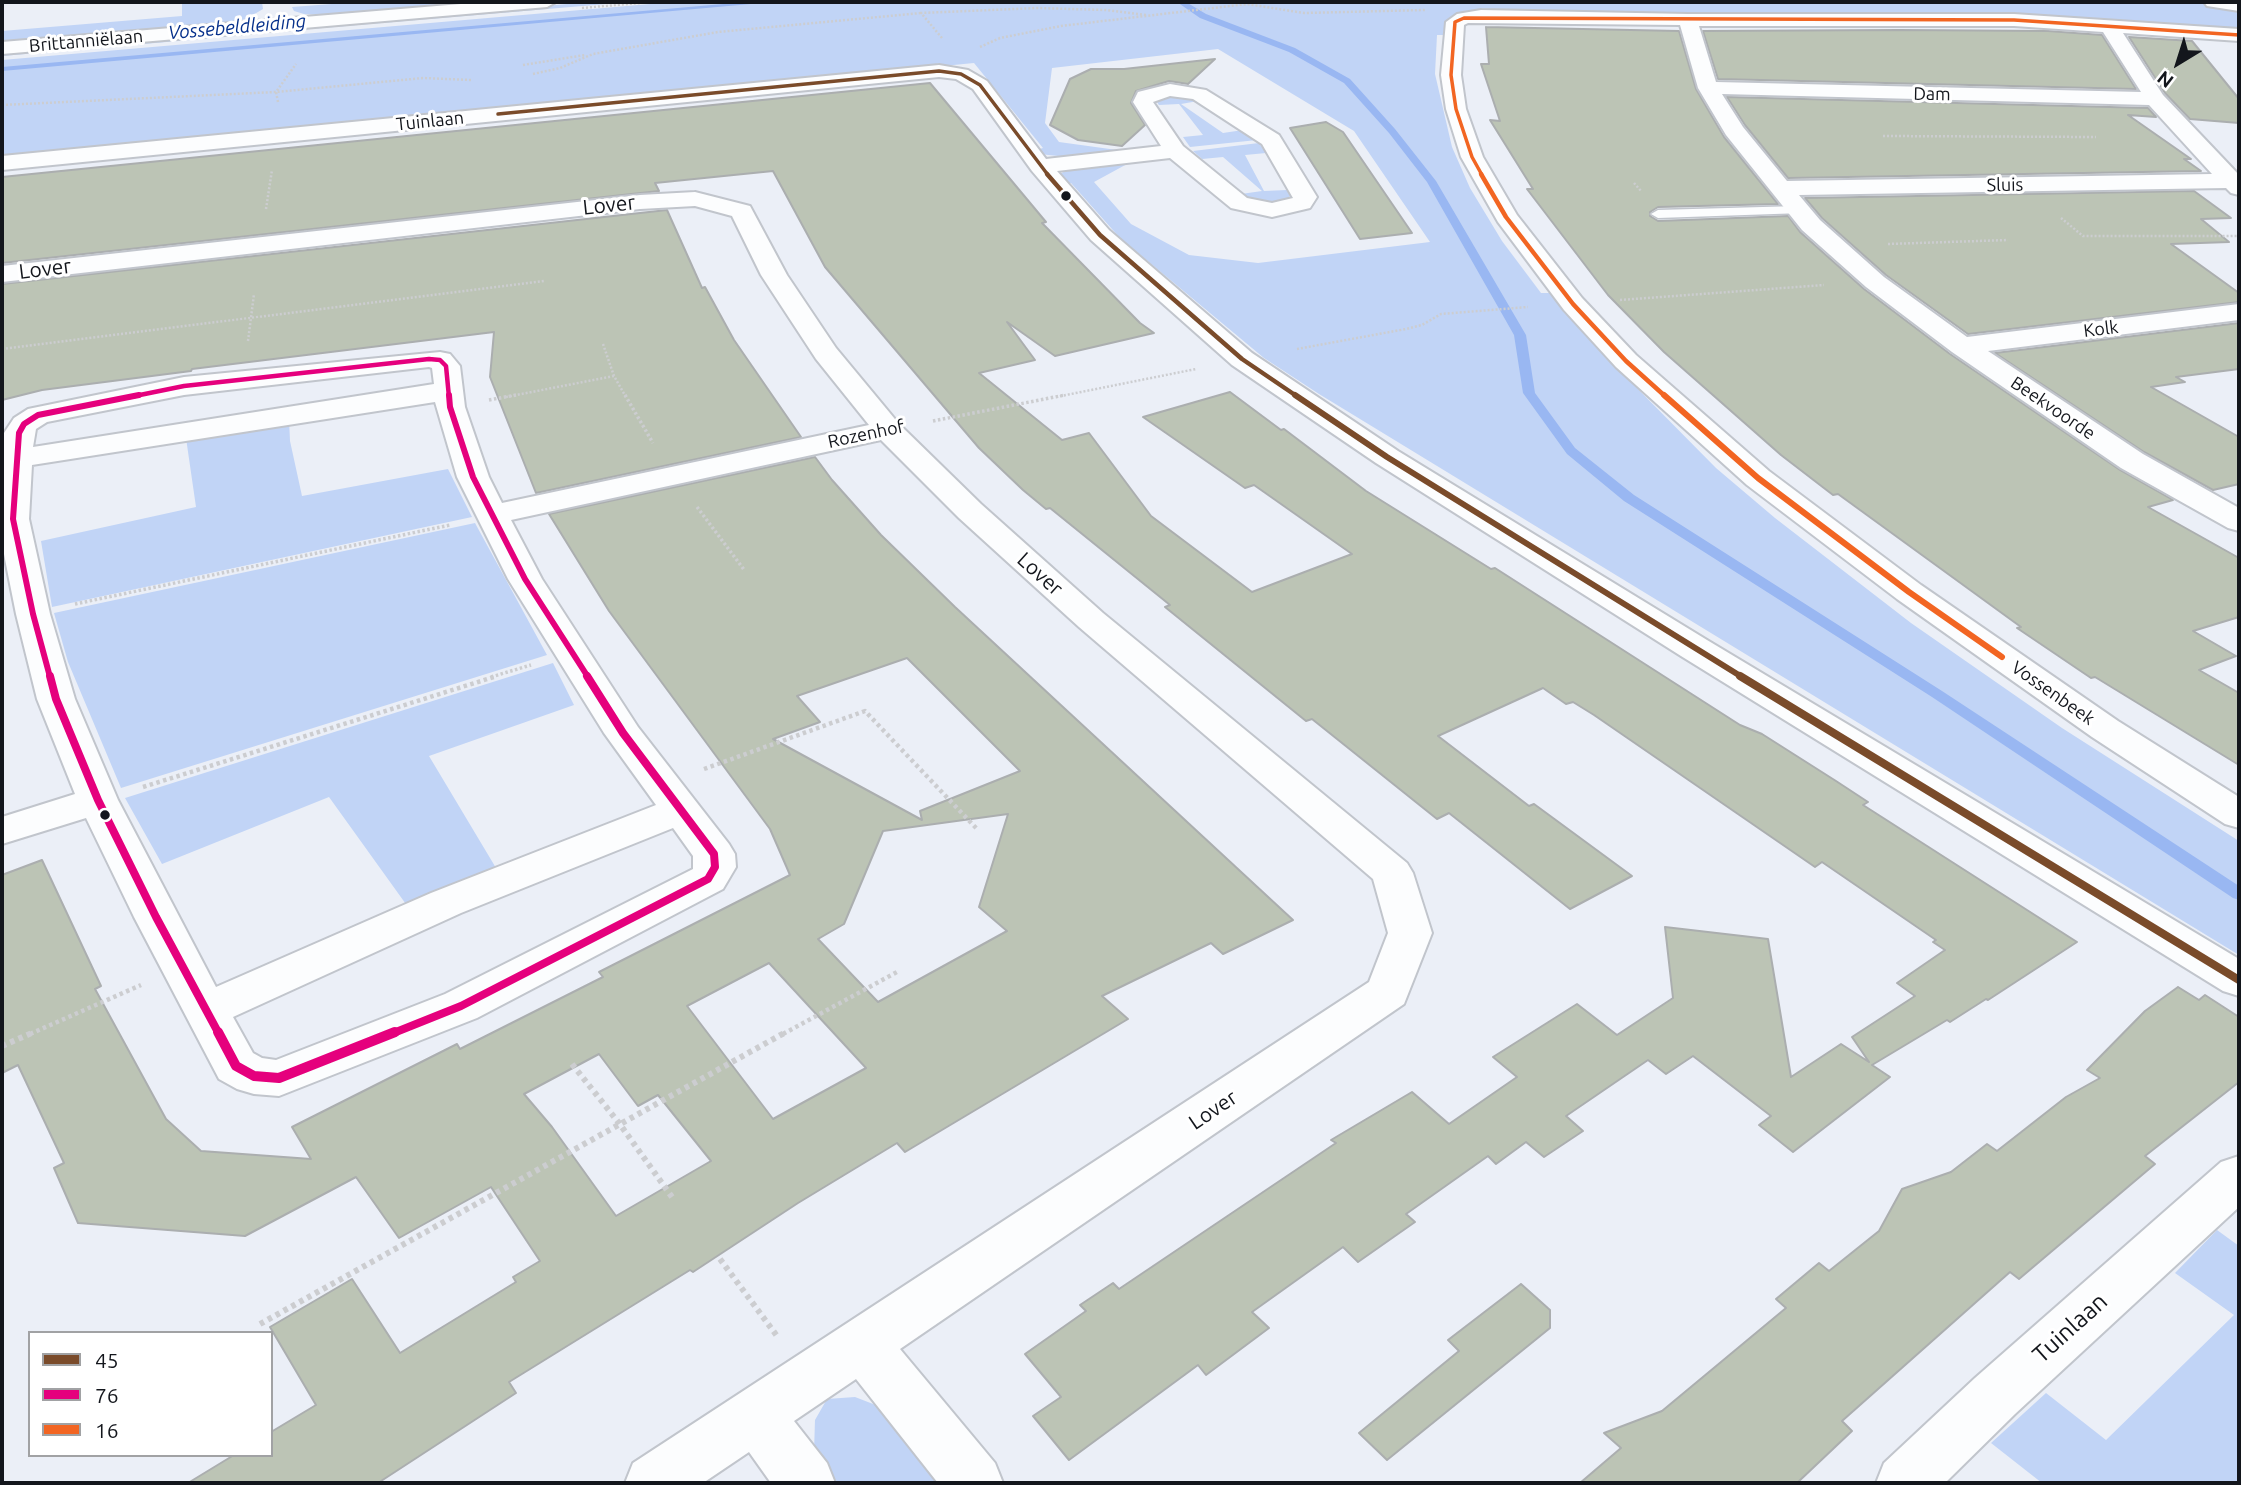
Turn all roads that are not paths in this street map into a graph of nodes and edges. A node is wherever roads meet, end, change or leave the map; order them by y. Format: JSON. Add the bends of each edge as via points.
{"nodes":[{"id":1,"x":547,"y":2,"type":"edge"},
{"id":2,"x":2213,"y":2,"type":"edge"},
{"id":3,"x":2239,"y":6,"type":"edge"},
{"id":4,"x":1688,"y":20,"type":"junction"},
{"id":5,"x":2109,"y":26,"type":"junction"},
{"id":6,"x":2239,"y":35,"type":"edge"},
{"id":7,"x":2,"y":48,"type":"edge"},
{"id":8,"x":1708,"y":88,"type":"junction"},
{"id":9,"x":2155,"y":99,"type":"junction"},
{"id":10,"x":1175,"y":151,"type":"junction"},
{"id":11,"x":2,"y":163,"type":"edge"},
{"id":12,"x":1040,"y":166,"type":"junction"},
{"id":13,"x":2235,"y":184,"type":"edge"},
{"id":14,"x":1779,"y":188,"type":"junction"},
{"id":15,"x":1798,"y":210,"type":"junction"},
{"id":16,"x":1658,"y":214,"type":"dead end"},
{"id":17,"x":2,"y":274,"type":"edge"},
{"id":18,"x":2239,"y":312,"type":"edge"},
{"id":19,"x":1962,"y":346,"type":"junction"},
{"id":20,"x":449,"y":399,"type":"junction"},
{"id":21,"x":888,"y":430,"type":"junction"},
{"id":22,"x":16,"y":459,"type":"junction"},
{"id":23,"x":492,"y":515,"type":"junction"},
{"id":24,"x":2239,"y":521,"type":"edge"},
{"id":25,"x":670,"y":797,"type":"junction"},
{"id":26,"x":98,"y":800,"type":"junction"},
{"id":27,"x":2239,"y":815,"type":"edge"},
{"id":28,"x":2,"y":831,"type":"edge"},
{"id":29,"x":2239,"y":980,"type":"edge"},
{"id":30,"x":208,"y":1009,"type":"junction"},
{"id":31,"x":2239,"y":1176,"type":"edge"},
{"id":32,"x":863,"y":1345,"type":"junction"},
{"id":33,"x":755,"y":1415,"type":"junction"},
{"id":34,"x":654,"y":1483,"type":"edge"},
{"id":35,"x":806,"y":1483,"type":"edge"},
{"id":36,"x":974,"y":1483,"type":"edge"},
{"id":37,"x":1905,"y":1483,"type":"edge"}],
"edges":[{"from":1,"to":7,"type":"street","name":"Brittanniëlaan","via":[[275,16]]},
{"from":2,"to":3,"type":"street"},
{"from":4,"to":5,"type":"street","via":[[2014,20]]},
{"from":4,"to":8,"type":"street","name":"Beekvoorde"},
{"from":4,"to":27,"type":"street","name":"Vossenbeek","via":[[1468,19],[1451,75],[1455,109],[1472,157],[1506,217],[1573,304],[1626,361],[1758,478],[1909,592],[2105,729]]},
{"from":5,"to":6,"type":"street"},
{"from":5,"to":9,"type":"street"},
{"from":8,"to":9,"type":"street","name":"Dam"},
{"from":8,"to":14,"type":"street","name":"Beekvoorde"},
{"from":9,"to":13,"type":"street"},
{"from":10,"to":10,"type":"street","via":[[1143,102],[1145,96],[1163,91],[1199,94],[1271,140],[1305,197],[1289,208],[1246,206]]},
{"from":10,"to":12,"type":"street"},
{"from":11,"to":12,"type":"street","name":"Tuinlaan","via":[[962,68]]},
{"from":12,"to":29,"type":"street","via":[[1100,235],[1242,359],[1387,457]]},
{"from":13,"to":14,"type":"street","name":"Sluis"},
{"from":14,"to":15,"type":"street","name":"Beekvoorde"},
{"from":15,"to":16,"type":"lane"},
{"from":15,"to":19,"type":"street","name":"Beekvoorde","via":[[1875,282]]},
{"from":17,"to":21,"type":"street","name":"Lover","via":[[695,199],[742,211],[782,287],[826,353]]},
{"from":18,"to":19,"type":"street","name":"Kolk"},
{"from":19,"to":24,"type":"street","name":"Beekvoorde","via":[[2132,461]]},
{"from":20,"to":22,"type":"street"},
{"from":20,"to":22,"type":"street","via":[[446,366],[429,359],[184,386],[38,415],[19,433]]},
{"from":20,"to":23,"type":"street","via":[[473,477]]},
{"from":21,"to":23,"type":"street","name":"Rozenhof"},
{"from":21,"to":32,"type":"street","name":"Lover","via":[[1091,620],[1392,873],[1410,933],[1388,992]]},
{"from":22,"to":26,"type":"street","via":[[13,519],[33,614],[56,699]]},
{"from":23,"to":25,"type":"street","via":[[525,579]]},
{"from":25,"to":30,"type":"street"},
{"from":25,"to":30,"type":"street","via":[[714,854],[715,867],[708,879],[461,1006],[279,1079],[254,1076],[236,1066]]},
{"from":26,"to":28,"type":"street"},
{"from":26,"to":30,"type":"street"},
{"from":31,"to":37,"type":"street","name":"Tuinlaan"},
{"from":32,"to":33,"type":"street","name":"Lover"},
{"from":32,"to":36,"type":"street"},
{"from":33,"to":34,"type":"street","name":"Lover"},
{"from":33,"to":35,"type":"street"}]}
